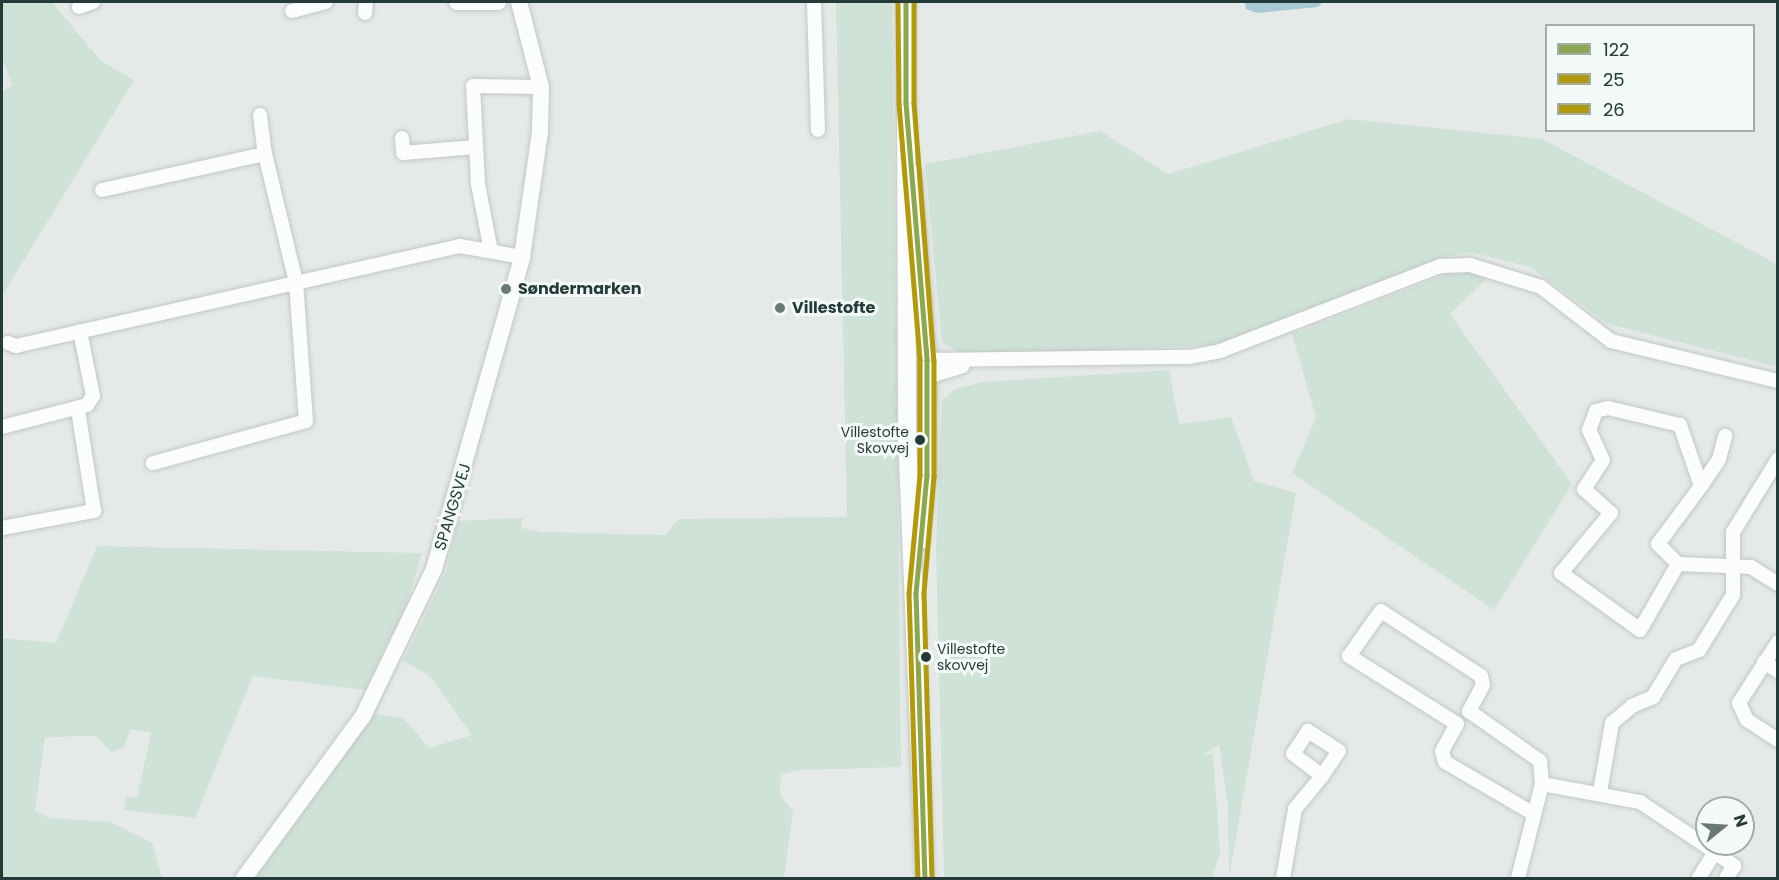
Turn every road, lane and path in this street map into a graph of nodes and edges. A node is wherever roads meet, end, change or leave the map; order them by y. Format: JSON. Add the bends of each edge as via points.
{"nodes":[{"id":1,"x":93,"y":2,"type":"edge"},
{"id":2,"x":326,"y":2,"type":"edge"},
{"id":3,"x":457,"y":2,"type":"edge"},
{"id":4,"x":498,"y":2,"type":"edge"},
{"id":5,"x":519,"y":2,"type":"edge"},
{"id":6,"x":814,"y":2,"type":"edge"},
{"id":7,"x":906,"y":2,"type":"edge"},
{"id":8,"x":79,"y":7,"type":"dead end"},
{"id":9,"x":292,"y":11,"type":"dead end"},
{"id":10,"x":541,"y":87,"type":"junction"},
{"id":11,"x":906,"y":103,"type":"junction"},
{"id":12,"x":260,"y":115,"type":"dead end"},
{"id":13,"x":818,"y":130,"type":"dead end"},
{"id":14,"x":402,"y":138,"type":"dead end"},
{"id":15,"x":476,"y":147,"type":"junction"},
{"id":16,"x":265,"y":154,"type":"junction"},
{"id":17,"x":102,"y":190,"type":"dead end"},
{"id":18,"x":491,"y":251,"type":"junction"},
{"id":19,"x":522,"y":257,"type":"junction"},
{"id":20,"x":296,"y":282,"type":"junction"},
{"id":21,"x":80,"y":332,"type":"junction"},
{"id":22,"x":8,"y":343,"type":"dead end"},
{"id":23,"x":917,"y":367,"type":"junction"},
{"id":24,"x":1778,"y":381,"type":"edge"},
{"id":25,"x":78,"y":410,"type":"junction"},
{"id":26,"x":2,"y":427,"type":"edge"},
{"id":27,"x":1725,"y":436,"type":"dead end"},
{"id":28,"x":1778,"y":459,"type":"edge"},
{"id":29,"x":153,"y":463,"type":"dead end"},
{"id":30,"x":1701,"y":486,"type":"junction"},
{"id":31,"x":2,"y":528,"type":"edge"},
{"id":32,"x":1678,"y":564,"type":"junction"},
{"id":33,"x":1732,"y":565,"type":"junction"},
{"id":34,"x":1778,"y":584,"type":"edge"},
{"id":35,"x":1778,"y":642,"type":"edge"},
{"id":36,"x":1764,"y":662,"type":"junction"},
{"id":37,"x":1778,"y":671,"type":"edge"},
{"id":38,"x":1778,"y":740,"type":"edge"},
{"id":39,"x":1322,"y":776,"type":"dead end"},
{"id":40,"x":1542,"y":784,"type":"junction"},
{"id":41,"x":1600,"y":792,"type":"junction"},
{"id":42,"x":1534,"y":814,"type":"junction"},
{"id":43,"x":1695,"y":839,"type":"edge"},
{"id":44,"x":1713,"y":856,"type":"edge"},
{"id":45,"x":1720,"y":856,"type":"edge"},
{"id":46,"x":244,"y":879,"type":"edge"},
{"id":47,"x":925,"y":879,"type":"edge"},
{"id":48,"x":1283,"y":879,"type":"edge"},
{"id":49,"x":1518,"y":879,"type":"edge"},
{"id":50,"x":1699,"y":879,"type":"edge"},
{"id":51,"x":1726,"y":879,"type":"edge"}],
"edges":[{"from":1,"to":8,"type":"street"},
{"from":2,"to":9,"type":"street"},
{"from":3,"to":4,"type":"street"},
{"from":5,"to":10,"type":"street","name":"SPANGSVEJ"},
{"from":6,"to":13,"type":"street"},
{"from":7,"to":11,"type":"main road"},
{"from":10,"to":15,"type":"street","via":[[473,86]]},
{"from":10,"to":19,"type":"street","name":"SPANGSVEJ","via":[[540,132]]},
{"from":11,"to":23,"type":"main road"},
{"from":11,"to":23,"type":"main road","via":[[904,265],[915,309]]},
{"from":12,"to":16,"type":"street"},
{"from":14,"to":15,"type":"street","via":[[403,153]]},
{"from":15,"to":18,"type":"street"},
{"from":16,"to":17,"type":"street"},
{"from":16,"to":20,"type":"street"},
{"from":18,"to":19,"type":"street"},
{"from":18,"to":20,"type":"street","via":[[460,246]]},
{"from":19,"to":46,"type":"street","name":"SPANGSVEJ","via":[[504,336],[420,603],[363,716]]},
{"from":20,"to":21,"type":"street"},
{"from":20,"to":29,"type":"street","via":[[306,421]]},
{"from":21,"to":22,"type":"street","via":[[16,346]]},
{"from":21,"to":25,"type":"street","via":[[93,396]]},
{"from":23,"to":24,"type":"street","via":[[1190,357],[1220,351],[1440,266],[1470,265],[1541,287],[1611,341]]},
{"from":23,"to":47,"type":"main road","via":[[927,475],[916,593]]},
{"from":25,"to":26,"type":"street"},
{"from":25,"to":31,"type":"street","via":[[94,512]]},
{"from":27,"to":30,"type":"street","via":[[1719,459]]},
{"from":28,"to":33,"type":"street","via":[[1733,532]]},
{"from":30,"to":32,"type":"street","via":[[1658,544]]},
{"from":30,"to":32,"type":"street","via":[[1680,425],[1608,408],[1588,420],[1603,460],[1584,489],[1611,513],[1561,573],[1640,630]]},
{"from":32,"to":33,"type":"street"},
{"from":33,"to":34,"type":"street","via":[[1751,567]]},
{"from":33,"to":41,"type":"street","via":[[1732,595],[1699,650],[1676,659],[1653,697],[1632,705],[1612,723]]},
{"from":35,"to":36,"type":"street"},
{"from":36,"to":37,"type":"street"},
{"from":36,"to":38,"type":"street","via":[[1739,703],[1747,720]]},
{"from":39,"to":48,"type":"street","via":[[1295,809]]},
{"from":40,"to":41,"type":"street"},
{"from":40,"to":42,"type":"street"},
{"from":40,"to":42,"type":"street","via":[[1540,761],[1469,711],[1483,686],[1481,676],[1381,611],[1349,656],[1457,724],[1442,751],[1445,762]]},
{"from":41,"to":43,"type":"street","via":[[1640,802]]},
{"from":42,"to":49,"type":"street"},
{"from":44,"to":50,"type":"street"},
{"from":45,"to":51,"type":"street","via":[[1734,866]]}]}
